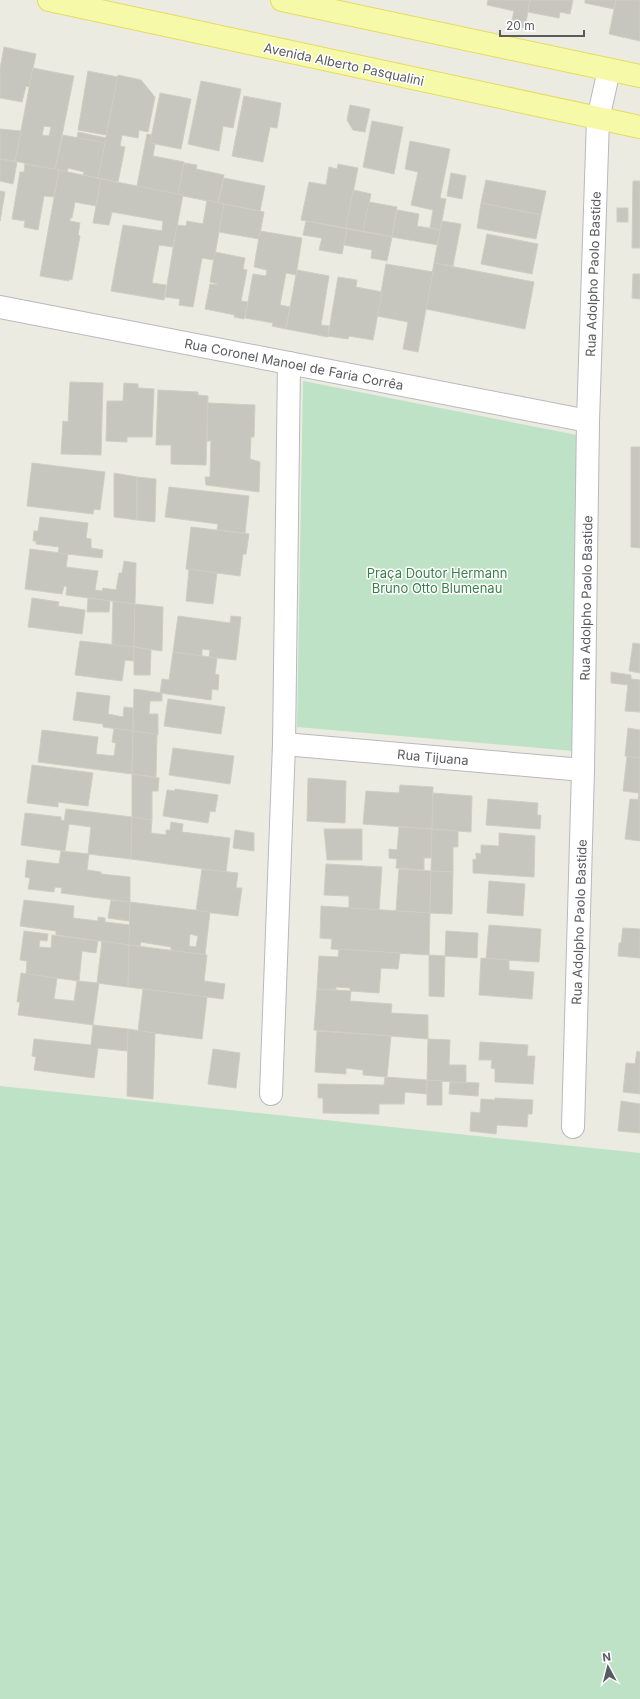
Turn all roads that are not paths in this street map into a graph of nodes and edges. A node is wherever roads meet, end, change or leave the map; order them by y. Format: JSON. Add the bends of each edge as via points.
{"nodes":[{"id":1,"x":49,"y":0,"type":"edge"},
{"id":2,"x":282,"y":0,"type":"edge"},
{"id":3,"x":609,"y":70,"type":"junction"},
{"id":4,"x":640,"y":76,"type":"edge"},
{"id":5,"x":598,"y":119,"type":"junction"},
{"id":6,"x":640,"y":127,"type":"edge"},
{"id":7,"x":0,"y":307,"type":"edge"},
{"id":8,"x":289,"y":363,"type":"junction"},
{"id":9,"x":588,"y":421,"type":"junction"},
{"id":10,"x":284,"y":744,"type":"junction"},
{"id":11,"x":583,"y":770,"type":"junction"},
{"id":12,"x":270,"y":1094,"type":"dead end"},
{"id":13,"x":573,"y":1127,"type":"dead end"}],
"edges":[{"from":1,"to":5,"type":"main road","name":"Avenida Alberto Pasqualini"},
{"from":2,"to":3,"type":"main road"},
{"from":3,"to":4,"type":"main road"},
{"from":3,"to":5,"type":"street","name":"Rua Adolpho Paolo Bastide"},
{"from":5,"to":6,"type":"main road","name":"Avenida Alberto Pasqualini"},
{"from":5,"to":9,"type":"street","name":"Rua Adolpho Paolo Bastide"},
{"from":7,"to":8,"type":"street","name":"Rua Coronel Manoel de Faria Corrêa"},
{"from":8,"to":9,"type":"street","name":"Rua Coronel Manoel de Faria Corrêa"},
{"from":8,"to":10,"type":"street"},
{"from":9,"to":11,"type":"street","name":"Rua Adolpho Paolo Bastide"},
{"from":10,"to":11,"type":"street","name":"Rua Tijuana"},
{"from":10,"to":12,"type":"street"},
{"from":11,"to":13,"type":"street","name":"Rua Adolpho Paolo Bastide"}]}
